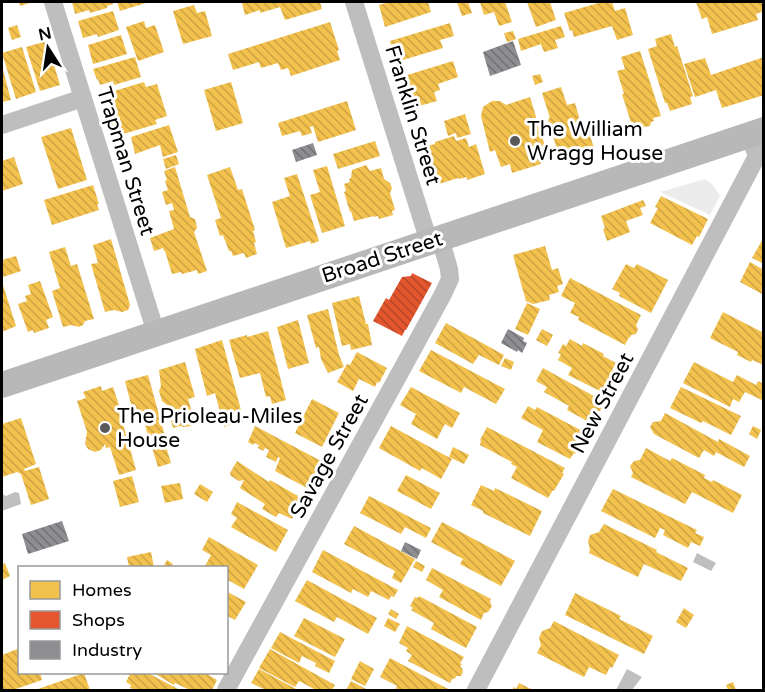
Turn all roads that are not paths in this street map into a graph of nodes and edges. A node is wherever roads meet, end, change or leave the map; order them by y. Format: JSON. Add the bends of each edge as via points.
{"nodes":[{"id":1,"x":53,"y":2,"type":"edge"},
{"id":2,"x":355,"y":2,"type":"edge"},
{"id":3,"x":83,"y":98,"type":"junction"},
{"id":4,"x":2,"y":125,"type":"edge"},
{"id":5,"x":756,"y":133,"type":"edge"},
{"id":6,"x":434,"y":240,"type":"junction"},
{"id":7,"x":156,"y":333,"type":"junction"},
{"id":8,"x":2,"y":385,"type":"edge"},
{"id":9,"x":226,"y":690,"type":"edge"},
{"id":10,"x":476,"y":690,"type":"edge"}],
"edges":[{"from":1,"to":3,"type":"street","name":"Trapman Street"},
{"from":2,"to":6,"type":"street","name":"Franklin Street"},
{"from":3,"to":4,"type":"street"},
{"from":3,"to":7,"type":"street","name":"Trapman Street"},
{"from":5,"to":6,"type":"main road","name":"Broad Street"},
{"from":5,"to":10,"type":"street","name":"New Street","via":[[757,156]]},
{"from":6,"to":7,"type":"main road","name":"Broad Street"},
{"from":6,"to":9,"type":"street","name":"Savage Street","via":[[449,268],[450,279]]},
{"from":7,"to":8,"type":"main road","name":"Broad Street"}]}
